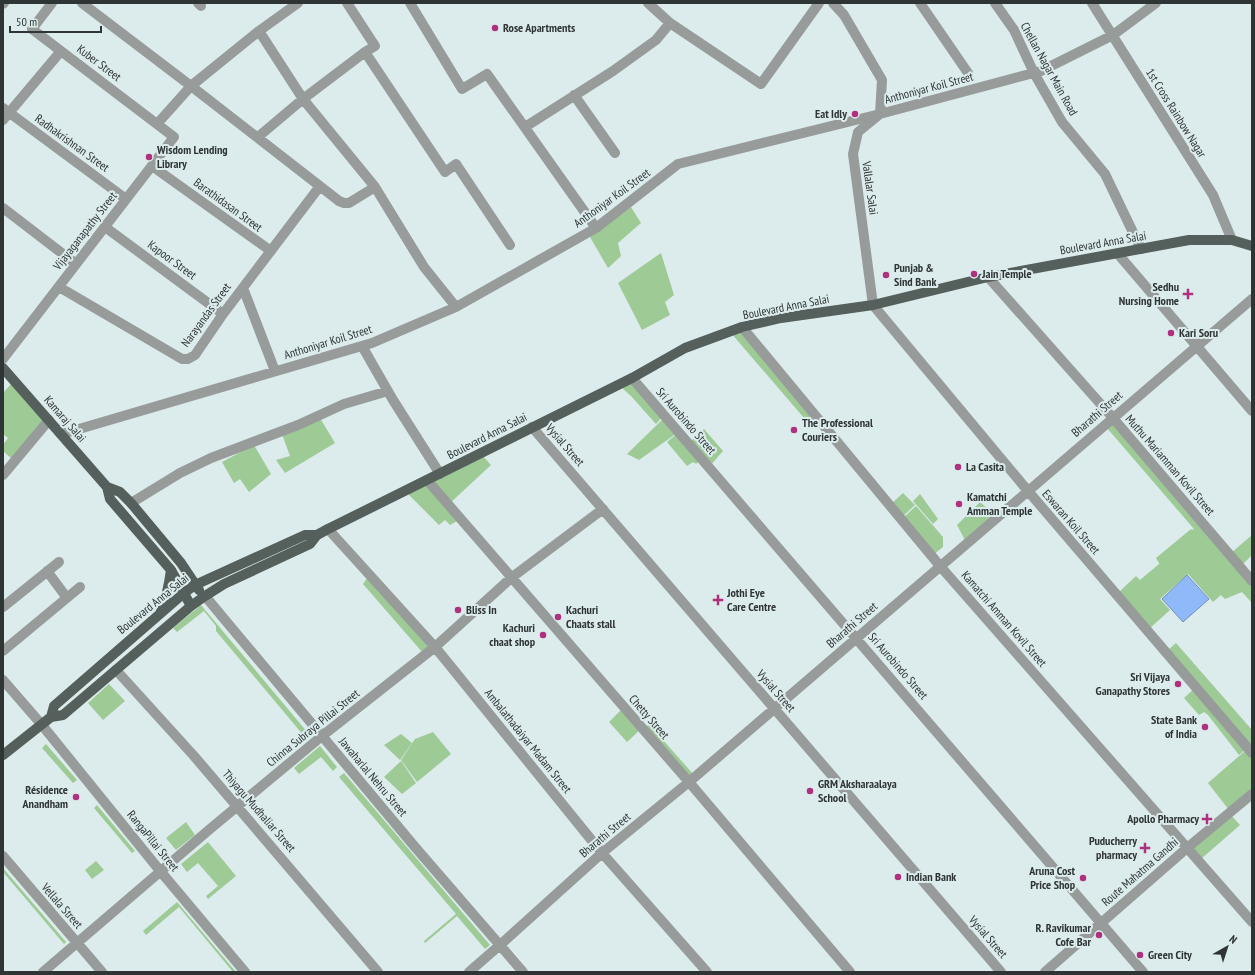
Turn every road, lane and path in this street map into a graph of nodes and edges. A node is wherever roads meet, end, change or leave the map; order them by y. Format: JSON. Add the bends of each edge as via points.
{"nodes":[{"id":1,"x":52,"y":3,"type":"edge"},
{"id":2,"x":82,"y":3,"type":"edge"},
{"id":3,"x":298,"y":3,"type":"edge"},
{"id":4,"x":347,"y":3,"type":"edge"},
{"id":5,"x":410,"y":3,"type":"edge"},
{"id":6,"x":648,"y":3,"type":"edge"},
{"id":7,"x":819,"y":3,"type":"edge"},
{"id":8,"x":920,"y":3,"type":"edge"},
{"id":9,"x":995,"y":3,"type":"edge"},
{"id":10,"x":1092,"y":3,"type":"edge"},
{"id":11,"x":1156,"y":3,"type":"edge"},
{"id":12,"x":837,"y":4,"type":"edge"},
{"id":13,"x":670,"y":23,"type":"junction"},
{"id":14,"x":259,"y":31,"type":"junction"},
{"id":15,"x":1113,"y":35,"type":"junction"},
{"id":16,"x":61,"y":51,"type":"junction"},
{"id":17,"x":365,"y":52,"type":"junction"},
{"id":18,"x":968,"y":72,"type":"dead end"},
{"id":19,"x":1034,"y":73,"type":"junction"},
{"id":20,"x":191,"y":86,"type":"junction"},
{"id":21,"x":574,"y":95,"type":"junction"},
{"id":22,"x":303,"y":99,"type":"junction"},
{"id":23,"x":5,"y":113,"type":"edge"},
{"id":24,"x":880,"y":114,"type":"junction"},
{"id":25,"x":157,"y":124,"type":"junction"},
{"id":26,"x":524,"y":127,"type":"junction"},
{"id":27,"x":258,"y":137,"type":"junction"},
{"id":28,"x":615,"y":153,"type":"dead end"},
{"id":29,"x":152,"y":166,"type":"junction"},
{"id":30,"x":320,"y":186,"type":"junction"},
{"id":31,"x":375,"y":188,"type":"junction"},
{"id":32,"x":126,"y":199,"type":"junction"},
{"id":33,"x":3,"y":208,"type":"edge"},
{"id":34,"x":105,"y":226,"type":"junction"},
{"id":35,"x":596,"y":228,"type":"junction"},
{"id":36,"x":1232,"y":240,"type":"junction"},
{"id":37,"x":510,"y":245,"type":"dead end"},
{"id":38,"x":1252,"y":246,"type":"edge"},
{"id":39,"x":1141,"y":249,"type":"junction"},
{"id":40,"x":271,"y":251,"type":"junction"},
{"id":41,"x":1118,"y":254,"type":"junction"},
{"id":42,"x":76,"y":264,"type":"junction"},
{"id":43,"x":988,"y":277,"type":"junction"},
{"id":44,"x":59,"y":287,"type":"junction"},
{"id":45,"x":243,"y":288,"type":"junction"},
{"id":46,"x":1252,"y":299,"type":"edge"},
{"id":47,"x":873,"y":305,"type":"junction"},
{"id":48,"x":456,"y":307,"type":"junction"},
{"id":49,"x":223,"y":314,"type":"junction"},
{"id":50,"x":742,"y":327,"type":"junction"},
{"id":51,"x":362,"y":346,"type":"junction"},
{"id":52,"x":1197,"y":346,"type":"junction"},
{"id":53,"x":3,"y":359,"type":"edge"},
{"id":54,"x":3,"y":368,"type":"edge"},
{"id":55,"x":275,"y":371,"type":"junction"},
{"id":56,"x":632,"y":378,"type":"junction"},
{"id":57,"x":388,"y":391,"type":"junction"},
{"id":58,"x":1252,"y":411,"type":"edge"},
{"id":59,"x":1113,"y":418,"type":"junction"},
{"id":60,"x":49,"y":420,"type":"junction"},
{"id":61,"x":532,"y":427,"type":"junction"},
{"id":62,"x":62,"y":434,"type":"junction"},
{"id":63,"x":3,"y":474,"type":"edge"},
{"id":64,"x":440,"y":474,"type":"junction"},
{"id":65,"x":427,"y":480,"type":"junction"},
{"id":66,"x":107,"y":487,"type":"junction"},
{"id":67,"x":1028,"y":491,"type":"junction"},
{"id":68,"x":131,"y":503,"type":"junction"},
{"id":69,"x":603,"y":509,"type":"junction"},
{"id":70,"x":328,"y":529,"type":"junction"},
{"id":71,"x":316,"y":535,"type":"junction"},
{"id":72,"x":59,"y":562,"type":"dead end"},
{"id":73,"x":940,"y":566,"type":"junction"},
{"id":74,"x":170,"y":570,"type":"junction"},
{"id":75,"x":47,"y":572,"type":"junction"},
{"id":76,"x":511,"y":578,"type":"junction"},
{"id":77,"x":1252,"y":581,"type":"edge"},
{"id":78,"x":195,"y":585,"type":"junction"},
{"id":79,"x":80,"y":587,"type":"dead end"},
{"id":80,"x":184,"y":593,"type":"junction"},
{"id":81,"x":205,"y":596,"type":"junction"},
{"id":82,"x":67,"y":598,"type":"junction"},
{"id":83,"x":191,"y":606,"type":"junction"},
{"id":84,"x":3,"y":607,"type":"edge"},
{"id":85,"x":159,"y":614,"type":"junction"},
{"id":86,"x":856,"y":638,"type":"junction"},
{"id":87,"x":435,"y":647,"type":"junction"},
{"id":88,"x":3,"y":651,"type":"edge"},
{"id":89,"x":116,"y":670,"type":"junction"},
{"id":90,"x":3,"y":680,"type":"edge"},
{"id":91,"x":774,"y":708,"type":"junction"},
{"id":92,"x":51,"y":717,"type":"junction"},
{"id":93,"x":42,"y":725,"type":"junction"},
{"id":94,"x":322,"y":736,"type":"junction"},
{"id":95,"x":1252,"y":753,"type":"edge"},
{"id":96,"x":3,"y":755,"type":"edge"},
{"id":97,"x":689,"y":782,"type":"junction"},
{"id":98,"x":1252,"y":794,"type":"edge"},
{"id":99,"x":238,"y":807,"type":"junction"},
{"id":100,"x":1187,"y":848,"type":"junction"},
{"id":101,"x":602,"y":853,"type":"junction"},
{"id":102,"x":3,"y":856,"type":"edge"},
{"id":103,"x":161,"y":872,"type":"junction"},
{"id":104,"x":1252,"y":922,"type":"edge"},
{"id":105,"x":1101,"y":924,"type":"junction"},
{"id":106,"x":77,"y":943,"type":"junction"},
{"id":107,"x":500,"y":945,"type":"junction"},
{"id":108,"x":43,"y":972,"type":"edge"},
{"id":109,"x":102,"y":972,"type":"edge"},
{"id":110,"x":245,"y":972,"type":"edge"},
{"id":111,"x":378,"y":972,"type":"edge"},
{"id":112,"x":469,"y":972,"type":"edge"},
{"id":113,"x":523,"y":972,"type":"edge"},
{"id":114,"x":707,"y":972,"type":"edge"},
{"id":115,"x":850,"y":972,"type":"edge"},
{"id":116,"x":1001,"y":972,"type":"edge"},
{"id":117,"x":1045,"y":972,"type":"edge"},
{"id":118,"x":1143,"y":972,"type":"edge"}],
"edges":[{"from":1,"to":16,"type":"street","name":"Kuber Street","via":[[32,29]]},
{"from":2,"to":20,"type":"street"},
{"from":3,"to":14,"type":"street"},
{"from":4,"to":17,"type":"street","via":[[375,46]]},
{"from":5,"to":26,"type":"street","via":[[462,89],[488,74]]},
{"from":6,"to":13,"type":"street"},
{"from":7,"to":13,"type":"street","via":[[761,84]]},
{"from":8,"to":18,"type":"street"},
{"from":9,"to":19,"type":"street","name":"Chellan Nagar Main Road","via":[[1014,30]]},
{"from":10,"to":15,"type":"street","name":"1st Cross Rainbow Nagar"},
{"from":11,"to":15,"type":"street","name":"Anthoniyar Koil Street"},
{"from":12,"to":24,"type":"street","via":[[882,80]]},
{"from":13,"to":21,"type":"street","via":[[656,40]]},
{"from":14,"to":20,"type":"street"},
{"from":14,"to":22,"type":"street"},
{"from":15,"to":19,"type":"street","name":"Anthoniyar Koil Street"},
{"from":15,"to":36,"type":"street","name":"1st Cross Rainbow Nagar","via":[[1213,195]]},
{"from":16,"to":23,"type":"street"},
{"from":16,"to":25,"type":"street","name":"Kuber Street"},
{"from":17,"to":22,"type":"street"},
{"from":17,"to":37,"type":"street","via":[[445,172],[456,164]]},
{"from":19,"to":24,"type":"street","name":"Anthoniyar Koil Street"},
{"from":19,"to":39,"type":"street","name":"Chellan Nagar Main Road","via":[[1062,122],[1105,174]]},
{"from":20,"to":25,"type":"street"},
{"from":20,"to":27,"type":"street"},
{"from":21,"to":26,"type":"street"},
{"from":21,"to":28,"type":"street"},
{"from":22,"to":27,"type":"street"},
{"from":22,"to":31,"type":"street"},
{"from":23,"to":32,"type":"street","name":"Radhakrishnan Street"},
{"from":24,"to":35,"type":"street","name":"Anthoniyar Koil Street","via":[[678,164]]},
{"from":24,"to":47,"type":"street","name":"Vallalar Salai","via":[[858,132],[853,154]]},
{"from":25,"to":29,"type":"street","name":"Vijayaganapathy Street","via":[[174,137]]},
{"from":26,"to":35,"type":"street"},
{"from":27,"to":30,"type":"street"},
{"from":29,"to":32,"type":"street","name":"Vijayaganapathy Street"},
{"from":29,"to":40,"type":"street","name":"Barathidasan Street"},
{"from":30,"to":31,"type":"street","via":[[344,203],[349,203]]},
{"from":30,"to":40,"type":"street","name":"Narayandas Street"},
{"from":31,"to":48,"type":"street","via":[[424,267]]},
{"from":32,"to":34,"type":"street","name":"Vijayaganapathy Street"},
{"from":33,"to":42,"type":"street"},
{"from":34,"to":42,"type":"street","name":"Vijayaganapathy Street"},
{"from":34,"to":49,"type":"street","name":"Kapoor Street"},
{"from":35,"to":48,"type":"street","name":"Anthoniyar Koil Street"},
{"from":36,"to":38,"type":"main road","name":"Boulevard Anna Salai"},
{"from":36,"to":39,"type":"main road","name":"Boulevard Anna Salai","via":[[1189,240]]},
{"from":39,"to":41,"type":"main road","name":"Boulevard Anna Salai"},
{"from":40,"to":45,"type":"street","name":"Narayandas Street"},
{"from":41,"to":43,"type":"main road","name":"Boulevard Anna Salai"},
{"from":41,"to":52,"type":"street"},
{"from":42,"to":44,"type":"street","name":"Vijayaganapathy Street"},
{"from":43,"to":47,"type":"main road","name":"Boulevard Anna Salai"},
{"from":43,"to":59,"type":"street","name":"Muthu Mariamman Kovil Street"},
{"from":44,"to":49,"type":"street","name":"Narayandas Street","via":[[182,359],[195,355]]},
{"from":44,"to":53,"type":"street","name":"Vijayaganapathy Street"},
{"from":45,"to":49,"type":"street","name":"Narayandas Street"},
{"from":45,"to":55,"type":"street"},
{"from":46,"to":52,"type":"street","name":"Bharathi Street"},
{"from":47,"to":50,"type":"main road","name":"Boulevard Anna Salai","via":[[781,318]]},
{"from":47,"to":67,"type":"street","name":"Eswaran Koil Street"},
{"from":48,"to":51,"type":"street","name":"Anthoniyar Koil Street"},
{"from":50,"to":56,"type":"main road","name":"Boulevard Anna Salai","via":[[685,348]]},
{"from":50,"to":73,"type":"street","name":"Kamatchi Amman Kovil Street"},
{"from":51,"to":55,"type":"street","name":"Anthoniyar Koil Street"},
{"from":51,"to":57,"type":"street"},
{"from":52,"to":58,"type":"street"},
{"from":52,"to":59,"type":"street","name":"Bharathi Street"},
{"from":54,"to":60,"type":"main road","name":"Kamaraj Salai"},
{"from":55,"to":62,"type":"street","name":"Anthoniyar Koil Street"},
{"from":56,"to":61,"type":"main road","name":"Boulevard Anna Salai"},
{"from":56,"to":86,"type":"street","name":"Sri Aurobindo Street"},
{"from":57,"to":64,"type":"street"},
{"from":57,"to":68,"type":"street","via":[[344,404],[298,425],[211,458],[180,473]]},
{"from":59,"to":67,"type":"street","name":"Bharathi Street"},
{"from":59,"to":77,"type":"street","name":"Muthu Mariamman Kovil Street"},
{"from":60,"to":62,"type":"main road","name":"Kamaraj Salai"},
{"from":60,"to":63,"type":"street"},
{"from":61,"to":64,"type":"main road","name":"Boulevard Anna Salai"},
{"from":61,"to":69,"type":"street","name":"Vysial Street"},
{"from":62,"to":66,"type":"main road","name":"Kamaraj Salai"},
{"from":64,"to":65,"type":"main road","name":"Boulevard Anna Salai"},
{"from":65,"to":70,"type":"main road","name":"Boulevard Anna Salai"},
{"from":65,"to":76,"type":"street","name":"Chetty Street"},
{"from":66,"to":68,"type":"main road","name":"Kamaraj Salai","via":[[120,492]]},
{"from":66,"to":74,"type":"main road","name":"Kamaraj Salai","via":[[110,499]]},
{"from":67,"to":73,"type":"street","name":"Bharathi Street"},
{"from":67,"to":95,"type":"street","name":"Eswaran Koil Street"},
{"from":68,"to":78,"type":"main road","name":"Kamaraj Salai","via":[[181,563]]},
{"from":69,"to":76,"type":"street","name":"Chinna Subraya Pillai Street"},
{"from":69,"to":91,"type":"street","name":"Vysial Street"},
{"from":70,"to":71,"type":"main road","name":"Boulevard Anna Salai"},
{"from":70,"to":87,"type":"street","name":"Ambalathadaiyar Madam Street"},
{"from":71,"to":78,"type":"main road","name":"Boulevard Anna Salai","via":[[305,535]]},
{"from":71,"to":81,"type":"main road","name":"Boulevard Anna Salai","via":[[310,544],[224,584]]},
{"from":72,"to":75,"type":"street"},
{"from":73,"to":86,"type":"street","name":"Bharathi Street"},
{"from":73,"to":100,"type":"street","name":"Kamatchi Amman Kovil Street"},
{"from":74,"to":80,"type":"main road","name":"Kamaraj Salai"},
{"from":74,"to":85,"type":"main road","via":[[166,600]]},
{"from":75,"to":82,"type":"street"},
{"from":75,"to":84,"type":"street"},
{"from":76,"to":87,"type":"street","name":"Chinna Subraya Pillai Street"},
{"from":76,"to":97,"type":"street","name":"Chetty Street"},
{"from":78,"to":80,"type":"main road","name":"Boulevard Anna Salai"},
{"from":78,"to":81,"type":"main road","name":"Kamaraj Salai"},
{"from":79,"to":82,"type":"street"},
{"from":80,"to":83,"type":"main road","name":"Kamaraj Salai"},
{"from":80,"to":85,"type":"main road","name":"Boulevard Anna Salai"},
{"from":81,"to":83,"type":"main road","name":"Boulevard Anna Salai"},
{"from":81,"to":94,"type":"street","name":"Jawaharlal Nehru Street"},
{"from":82,"to":88,"type":"street"},
{"from":83,"to":89,"type":"main road","name":"Boulevard Anna Salai"},
{"from":85,"to":92,"type":"main road","name":"Boulevard Anna Salai","via":[[54,706]]},
{"from":86,"to":91,"type":"street","name":"Bharathi Street"},
{"from":86,"to":105,"type":"street","name":"Sri Aurobindo Street"},
{"from":87,"to":94,"type":"street","name":"Chinna Subraya Pillai Street"},
{"from":87,"to":101,"type":"street","name":"Ambalathadaiyar Madam Street"},
{"from":89,"to":92,"type":"main road","name":"Boulevard Anna Salai","via":[[63,715]]},
{"from":89,"to":99,"type":"street","name":"Thiyagu Mudhaliar Street"},
{"from":90,"to":93,"type":"street","name":"RangaPillai Street"},
{"from":91,"to":97,"type":"street","name":"Bharathi Street"},
{"from":91,"to":116,"type":"street","name":"Vysial Street"},
{"from":92,"to":93,"type":"main road","name":"Boulevard Anna Salai"},
{"from":93,"to":96,"type":"main road","name":"Boulevard Anna Salai"},
{"from":93,"to":103,"type":"street","name":"RangaPillai Street"},
{"from":94,"to":99,"type":"street","name":"Chinna Subraya Pillai Street"},
{"from":94,"to":107,"type":"street","name":"Jawaharlal Nehru Street"},
{"from":97,"to":101,"type":"street","name":"Bharathi Street"},
{"from":97,"to":115,"type":"street","name":"Chetty Street"},
{"from":98,"to":100,"type":"street","name":"Route Mahatma Gandhi"},
{"from":99,"to":103,"type":"street","name":"Chinna Subraya Pillai Street"},
{"from":99,"to":111,"type":"street","name":"Thiyagu Mudhaliar Street"},
{"from":100,"to":104,"type":"street","name":"Kamatchi Amman Kovil Street"},
{"from":100,"to":105,"type":"street","name":"Route Mahatma Gandhi"},
{"from":101,"to":107,"type":"street","name":"Bharathi Street"},
{"from":101,"to":114,"type":"street","name":"Ambalathadaiyar Madam Street"},
{"from":102,"to":106,"type":"street","name":"Vellala Street"},
{"from":103,"to":106,"type":"street","name":"Chinna Subraya Pillai Street"},
{"from":103,"to":110,"type":"street","name":"RangaPillai Street"},
{"from":105,"to":117,"type":"street","name":"Route Mahatma Gandhi"},
{"from":105,"to":118,"type":"street","name":"Sri Aurobindo Street"},
{"from":106,"to":108,"type":"street","name":"Chinna Subraya Pillai Street"},
{"from":106,"to":109,"type":"street","name":"Vellala Street"},
{"from":107,"to":112,"type":"street","name":"Bharathi Street"},
{"from":107,"to":113,"type":"street","name":"Jawaharlal Nehru Street"}]}
